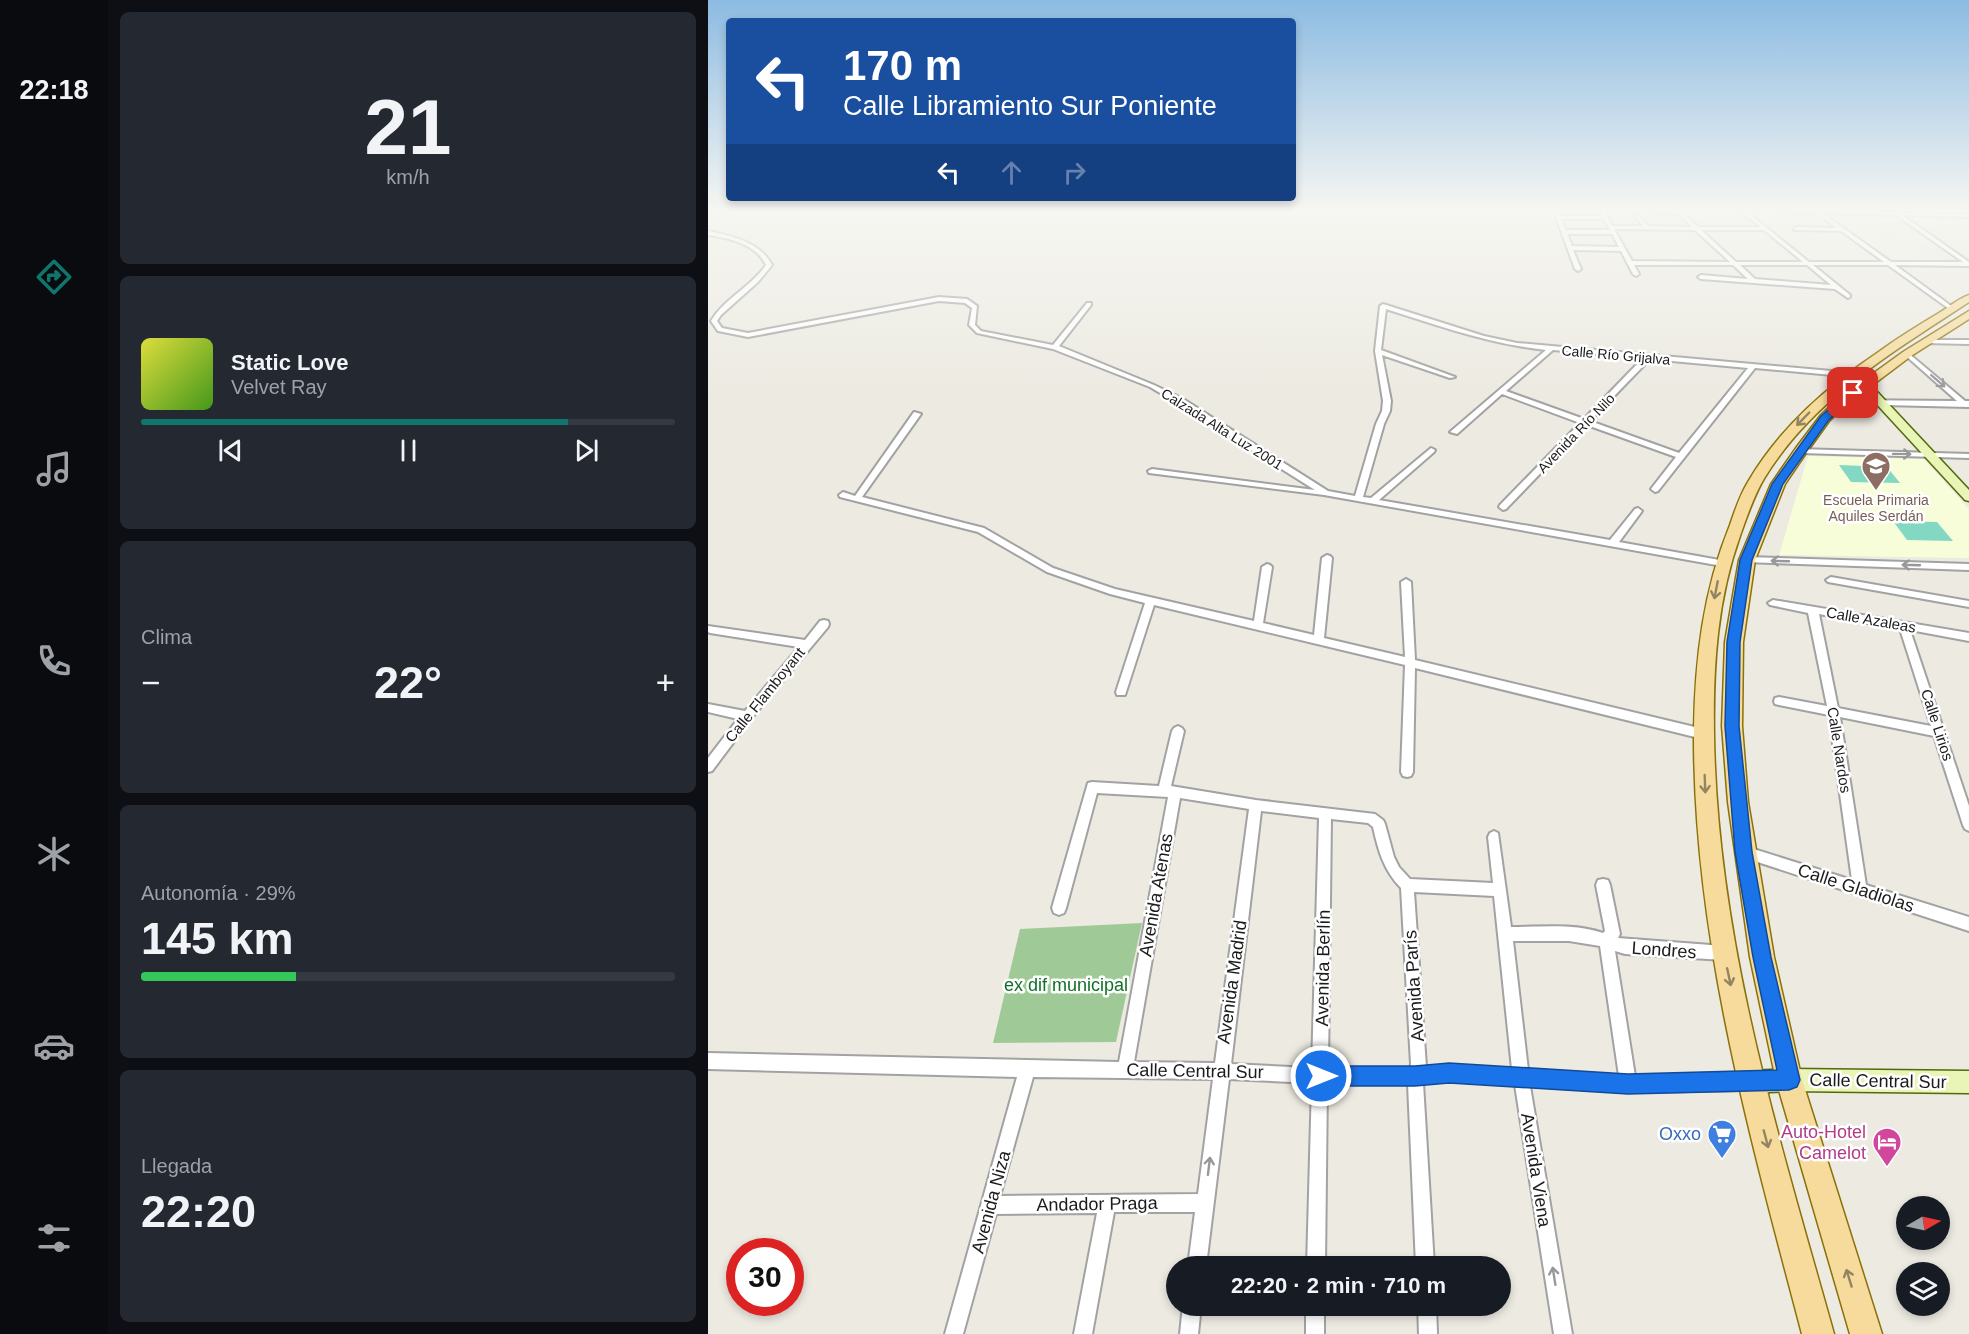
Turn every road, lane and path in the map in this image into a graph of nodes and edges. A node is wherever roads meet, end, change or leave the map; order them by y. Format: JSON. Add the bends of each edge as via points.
{"nodes":[{"id":1,"x":766,"y":271,"type":"edge"},
{"id":2,"x":1635,"y":271,"type":"edge"},
{"id":3,"x":1743,"y":271,"type":"edge"},
{"id":4,"x":1818,"y":271,"type":"edge"},
{"id":5,"x":1900,"y":271,"type":"edge"},
{"id":6,"x":1636,"y":274,"type":"dead end"},
{"id":7,"x":1701,"y":277,"type":"dead end"},
{"id":8,"x":1754,"y":281,"type":"junction"},
{"id":9,"x":1837,"y":287,"type":"junction"},
{"id":10,"x":1848,"y":296,"type":"dead end"},
{"id":11,"x":1969,"y":298,"type":"edge"},
{"id":12,"x":1089,"y":304,"type":"dead end"},
{"id":13,"x":1963,"y":316,"type":"edge"},
{"id":14,"x":1925,"y":342,"type":"junction"},
{"id":15,"x":1969,"y":342,"type":"edge"},
{"id":16,"x":1055,"y":347,"type":"junction"},
{"id":17,"x":1551,"y":349,"type":"junction"},
{"id":18,"x":1378,"y":351,"type":"junction"},
{"id":19,"x":1907,"y":354,"type":"junction"},
{"id":20,"x":1648,"y":357,"type":"junction"},
{"id":21,"x":1753,"y":366,"type":"junction"},
{"id":22,"x":1452,"y":377,"type":"dead end"},
{"id":23,"x":1859,"y":380,"type":"junction"},
{"id":24,"x":1502,"y":392,"type":"junction"},
{"id":25,"x":1842,"y":402,"type":"junction"},
{"id":26,"x":1881,"y":402,"type":"junction"},
{"id":27,"x":1967,"y":404,"type":"edge"},
{"id":28,"x":917,"y":414,"type":"dead end"},
{"id":29,"x":1587,"y":423,"type":"junction"},
{"id":30,"x":1454,"y":432,"type":"dead end"},
{"id":31,"x":1431,"y":450,"type":"dead end"},
{"id":32,"x":1801,"y":451,"type":"junction"},
{"id":33,"x":1930,"y":454,"type":"junction"},
{"id":34,"x":1680,"y":456,"type":"junction"},
{"id":35,"x":1969,"y":456,"type":"edge"},
{"id":36,"x":1152,"y":471,"type":"dead end"},
{"id":37,"x":1655,"y":489,"type":"dead end"},
{"id":38,"x":1326,"y":493,"type":"junction"},
{"id":39,"x":843,"y":495,"type":"dead end"},
{"id":40,"x":1969,"y":497,"type":"edge"},
{"id":41,"x":857,"y":499,"type":"junction"},
{"id":42,"x":1359,"y":499,"type":"junction"},
{"id":43,"x":1373,"y":501,"type":"junction"},
{"id":44,"x":1503,"y":507,"type":"dead end"},
{"id":45,"x":1638,"y":511,"type":"dead end"},
{"id":46,"x":1612,"y":544,"type":"junction"},
{"id":47,"x":1327,"y":558,"type":"dead end"},
{"id":48,"x":1746,"y":560,"type":"junction"},
{"id":49,"x":1722,"y":563,"type":"junction"},
{"id":50,"x":1267,"y":567,"type":"dead end"},
{"id":51,"x":1969,"y":567,"type":"edge"},
{"id":52,"x":1831,"y":580,"type":"dead end"},
{"id":53,"x":1406,"y":582,"type":"dead end"},
{"id":54,"x":1150,"y":601,"type":"junction"},
{"id":55,"x":1773,"y":603,"type":"dead end"},
{"id":56,"x":1969,"y":604,"type":"edge"},
{"id":57,"x":1813,"y":610,"type":"junction"},
{"id":58,"x":824,"y":624,"type":"dead end"},
{"id":59,"x":1258,"y":626,"type":"junction"},
{"id":60,"x":1904,"y":626,"type":"junction"},
{"id":61,"x":710,"y":629,"type":"dead end"},
{"id":62,"x":1969,"y":637,"type":"edge"},
{"id":63,"x":1319,"y":640,"type":"junction"},
{"id":64,"x":805,"y":644,"type":"junction"},
{"id":65,"x":1410,"y":662,"type":"junction"},
{"id":66,"x":1120,"y":692,"type":"dead end"},
{"id":67,"x":1779,"y":702,"type":"dead end"},
{"id":68,"x":708,"y":708,"type":"edge"},
{"id":69,"x":1834,"y":713,"type":"junction"},
{"id":70,"x":747,"y":716,"type":"junction"},
{"id":71,"x":1178,"y":731,"type":"dead end"},
{"id":72,"x":1940,"y":732,"type":"junction"},
{"id":73,"x":1703,"y":734,"type":"junction"},
{"id":74,"x":708,"y":767,"type":"edge"},
{"id":75,"x":1407,"y":772,"type":"dead end"},
{"id":76,"x":1169,"y":791,"type":"junction"},
{"id":77,"x":1256,"y":805,"type":"junction"},
{"id":78,"x":1325,"y":814,"type":"junction"},
{"id":79,"x":1969,"y":825,"type":"edge"},
{"id":80,"x":1494,"y":837,"type":"dead end"},
{"id":81,"x":1744,"y":852,"type":"junction"},
{"id":82,"x":1407,"y":885,"type":"junction"},
{"id":83,"x":1603,"y":885,"type":"dead end"},
{"id":84,"x":1500,"y":890,"type":"junction"},
{"id":85,"x":1860,"y":890,"type":"junction"},
{"id":86,"x":1059,"y":908,"type":"dead end"},
{"id":87,"x":1969,"y":924,"type":"edge"},
{"id":88,"x":1505,"y":934,"type":"junction"},
{"id":89,"x":1606,"y":939,"type":"junction"},
{"id":90,"x":1724,"y":953,"type":"junction"},
{"id":91,"x":708,"y":1061,"type":"edge"},
{"id":92,"x":1027,"y":1069,"type":"junction"},
{"id":93,"x":1125,"y":1070,"type":"junction"},
{"id":94,"x":1221,"y":1071,"type":"junction"},
{"id":95,"x":1321,"y":1076,"type":"junction"},
{"id":96,"x":1415,"y":1076,"type":"junction"},
{"id":97,"x":1521,"y":1077,"type":"junction"},
{"id":98,"x":1789,"y":1080,"type":"junction"},
{"id":99,"x":1751,"y":1082,"type":"junction"},
{"id":100,"x":1969,"y":1082,"type":"edge"},
{"id":101,"x":1628,"y":1084,"type":"junction"},
{"id":102,"x":1204,"y":1203,"type":"junction"},
{"id":103,"x":990,"y":1205,"type":"junction"},
{"id":104,"x":1107,"y":1205,"type":"junction"},
{"id":105,"x":1198,"y":1256,"type":"edge"},
{"id":106,"x":1316,"y":1256,"type":"edge"},
{"id":107,"x":1424,"y":1256,"type":"edge"},
{"id":108,"x":1191,"y":1316,"type":"edge"},
{"id":109,"x":1315,"y":1316,"type":"edge"},
{"id":110,"x":1427,"y":1316,"type":"edge"},
{"id":111,"x":954,"y":1334,"type":"edge"},
{"id":112,"x":1083,"y":1334,"type":"edge"},
{"id":113,"x":1189,"y":1334,"type":"edge"},
{"id":114,"x":1315,"y":1334,"type":"edge"},
{"id":115,"x":1428,"y":1334,"type":"edge"},
{"id":116,"x":1563,"y":1334,"type":"edge"},
{"id":117,"x":1818,"y":1334,"type":"edge"},
{"id":118,"x":1866,"y":1334,"type":"edge"}],
"edges":[{"from":1,"to":16,"type":"street","name":"Calzada Alta Luz 2001","via":[[717,316],[714,321],[720,330],[748,335],[952,299],[967,301],[975,307],[972,324],[979,332]]},
{"from":2,"to":6,"type":"street"},
{"from":3,"to":8,"type":"street"},
{"from":4,"to":9,"type":"street"},
{"from":5,"to":13,"type":"street"},
{"from":7,"to":8,"type":"street"},
{"from":8,"to":9,"type":"street"},
{"from":9,"to":10,"type":"street"},
{"from":11,"to":13,"type":"main road"},
{"from":12,"to":16,"type":"street"},
{"from":13,"to":14,"type":"main road"},
{"from":13,"to":23,"type":"main road"},
{"from":14,"to":15,"type":"street"},
{"from":14,"to":19,"type":"main road"},
{"from":16,"to":38,"type":"street","name":"Calzada Alta Luz 2001","via":[[1171,396]]},
{"from":17,"to":18,"type":"street","name":"Calle Río Grijalva","via":[[1483,338],[1383,306]]},
{"from":17,"to":20,"type":"street","name":"Calle Río Grijalva"},
{"from":17,"to":24,"type":"street"},
{"from":18,"to":22,"type":"street"},
{"from":18,"to":42,"type":"street","via":[[1386,411]]},
{"from":19,"to":23,"type":"main road"},
{"from":19,"to":27,"type":"street","one_way":true},
{"from":20,"to":21,"type":"street","name":"Calle Río Grijalva"},
{"from":20,"to":29,"type":"street","name":"Avenida Río Nilo"},
{"from":21,"to":23,"type":"street","name":"Calle Río Grijalva"},
{"from":21,"to":34,"type":"street"},
{"from":23,"to":25,"type":"main road"},
{"from":23,"to":26,"type":"street"},
{"from":23,"to":49,"type":"main road","one_way":true,"via":[[1838,386],[1795,427],[1756,480]]},
{"from":24,"to":29,"type":"street"},
{"from":24,"to":30,"type":"street"},
{"from":25,"to":26,"type":"street"},
{"from":25,"to":32,"type":"main road"},
{"from":26,"to":27,"type":"street"},
{"from":26,"to":33,"type":"street"},
{"from":28,"to":41,"type":"street"},
{"from":29,"to":34,"type":"street"},
{"from":29,"to":44,"type":"street","name":"Avenida Río Nilo"},
{"from":31,"to":43,"type":"street"},
{"from":32,"to":33,"type":"street","one_way":true},
{"from":32,"to":48,"type":"main road","via":[[1778,484]]},
{"from":33,"to":35,"type":"street"},
{"from":33,"to":40,"type":"street"},
{"from":34,"to":37,"type":"street"},
{"from":36,"to":38,"type":"street"},
{"from":38,"to":42,"type":"street","name":"Calzada Alta Luz 2001"},
{"from":39,"to":41,"type":"street"},
{"from":41,"to":54,"type":"street","via":[[981,530],[1050,570]]},
{"from":42,"to":43,"type":"street","name":"Calzada Alta Luz 2001"},
{"from":43,"to":46,"type":"street","name":"Calzada Alta Luz 2001"},
{"from":45,"to":46,"type":"street"},
{"from":46,"to":49,"type":"street","name":"Calzada Alta Luz 2001"},
{"from":47,"to":63,"type":"street"},
{"from":51,"to":48,"type":"street","one_way":true},
{"from":48,"to":81,"type":"main road","via":[[1734,642],[1732,726]]},
{"from":49,"to":73,"type":"main road","one_way":true,"via":[[1706,644]]},
{"from":50,"to":59,"type":"street"},
{"from":52,"to":56,"type":"street"},
{"from":53,"to":65,"type":"street"},
{"from":54,"to":59,"type":"street"},
{"from":54,"to":66,"type":"street"},
{"from":55,"to":57,"type":"street","name":"Calle Azaleas"},
{"from":57,"to":60,"type":"street","name":"Calle Azaleas"},
{"from":57,"to":69,"type":"street","name":"Calle Nardos"},
{"from":58,"to":64,"type":"street","name":"Calle Flamboyant"},
{"from":59,"to":63,"type":"street"},
{"from":60,"to":62,"type":"street","name":"Calle Azaleas"},
{"from":60,"to":72,"type":"street","name":"Calle Lirios"},
{"from":61,"to":64,"type":"street"},
{"from":63,"to":65,"type":"street"},
{"from":64,"to":70,"type":"street","name":"Calle Flamboyant"},
{"from":65,"to":73,"type":"street"},
{"from":65,"to":75,"type":"street"},
{"from":67,"to":69,"type":"street"},
{"from":68,"to":70,"type":"street"},
{"from":69,"to":72,"type":"street"},
{"from":69,"to":85,"type":"street","name":"Calle Nardos"},
{"from":70,"to":74,"type":"street","name":"Calle Flamboyant"},
{"from":71,"to":76,"type":"street","name":"Avenida Atenas"},
{"from":72,"to":79,"type":"street","name":"Calle Lirios"},
{"from":73,"to":90,"type":"main road","one_way":true,"via":[[1706,827]]},
{"from":76,"to":77,"type":"street"},
{"from":76,"to":86,"type":"street","via":[[1092,787]]},
{"from":76,"to":93,"type":"street","name":"Avenida Atenas"},
{"from":77,"to":78,"type":"street"},
{"from":77,"to":94,"type":"street","name":"Avenida Madrid"},
{"from":78,"to":82,"type":"street","via":[[1371,818],[1379,824],[1387,860]]},
{"from":78,"to":95,"type":"street","name":"Avenida Berlín"},
{"from":80,"to":84,"type":"street","name":"Avenida Viena"},
{"from":81,"to":85,"type":"street","name":"Calle Gladiolas"},
{"from":81,"to":98,"type":"main road"},
{"from":82,"to":84,"type":"street"},
{"from":82,"to":96,"type":"street","name":"Avenida París","via":[[1419,1064]]},
{"from":83,"to":89,"type":"street","via":[[1613,934]]},
{"from":84,"to":88,"type":"street","name":"Avenida Viena"},
{"from":85,"to":87,"type":"street","name":"Calle Gladiolas"},
{"from":88,"to":89,"type":"street","name":"Londres","via":[[1587,935]]},
{"from":88,"to":97,"type":"street","name":"Avenida Viena"},
{"from":89,"to":90,"type":"street","name":"Londres","via":[[1625,948]]},
{"from":89,"to":101,"type":"street"},
{"from":90,"to":99,"type":"main road","one_way":true},
{"from":91,"to":92,"type":"street","name":"Calle Central Sur"},
{"from":92,"to":93,"type":"street","name":"Calle Central Sur"},
{"from":92,"to":103,"type":"street","name":"Avenida Niza"},
{"from":93,"to":94,"type":"street","name":"Calle Central Sur"},
{"from":94,"to":95,"type":"street","name":"Calle Central Sur"},
{"from":102,"to":94,"type":"street","name":"Avenida Madrid","one_way":true},
{"from":95,"to":96,"type":"street","name":"Calle Central Sur"},
{"from":95,"to":106,"type":"street","name":"Avenida Berlín"},
{"from":96,"to":97,"type":"street","name":"Calle Central Sur","via":[[1449,1073]]},
{"from":96,"to":107,"type":"street","name":"Avenida París"},
{"from":97,"to":101,"type":"street","name":"Calle Central Sur"},
{"from":116,"to":97,"type":"street","name":"Avenida Viena","one_way":true},
{"from":98,"to":99,"type":"street","name":"Calle Central Sur"},
{"from":98,"to":100,"type":"street","name":"Calle Central Sur"},
{"from":118,"to":98,"type":"main road","one_way":true},
{"from":99,"to":101,"type":"street","name":"Calle Central Sur"},
{"from":99,"to":117,"type":"main road","one_way":true},
{"from":102,"to":104,"type":"street","name":"Andador Praga"},
{"from":102,"to":105,"type":"street","name":"Avenida Madrid"},
{"from":103,"to":104,"type":"street","name":"Andador Praga"},
{"from":103,"to":111,"type":"street","name":"Avenida Niza"},
{"from":104,"to":112,"type":"street"},
{"from":108,"to":113,"type":"street"},
{"from":109,"to":114,"type":"street"},
{"from":110,"to":115,"type":"street"}]}
